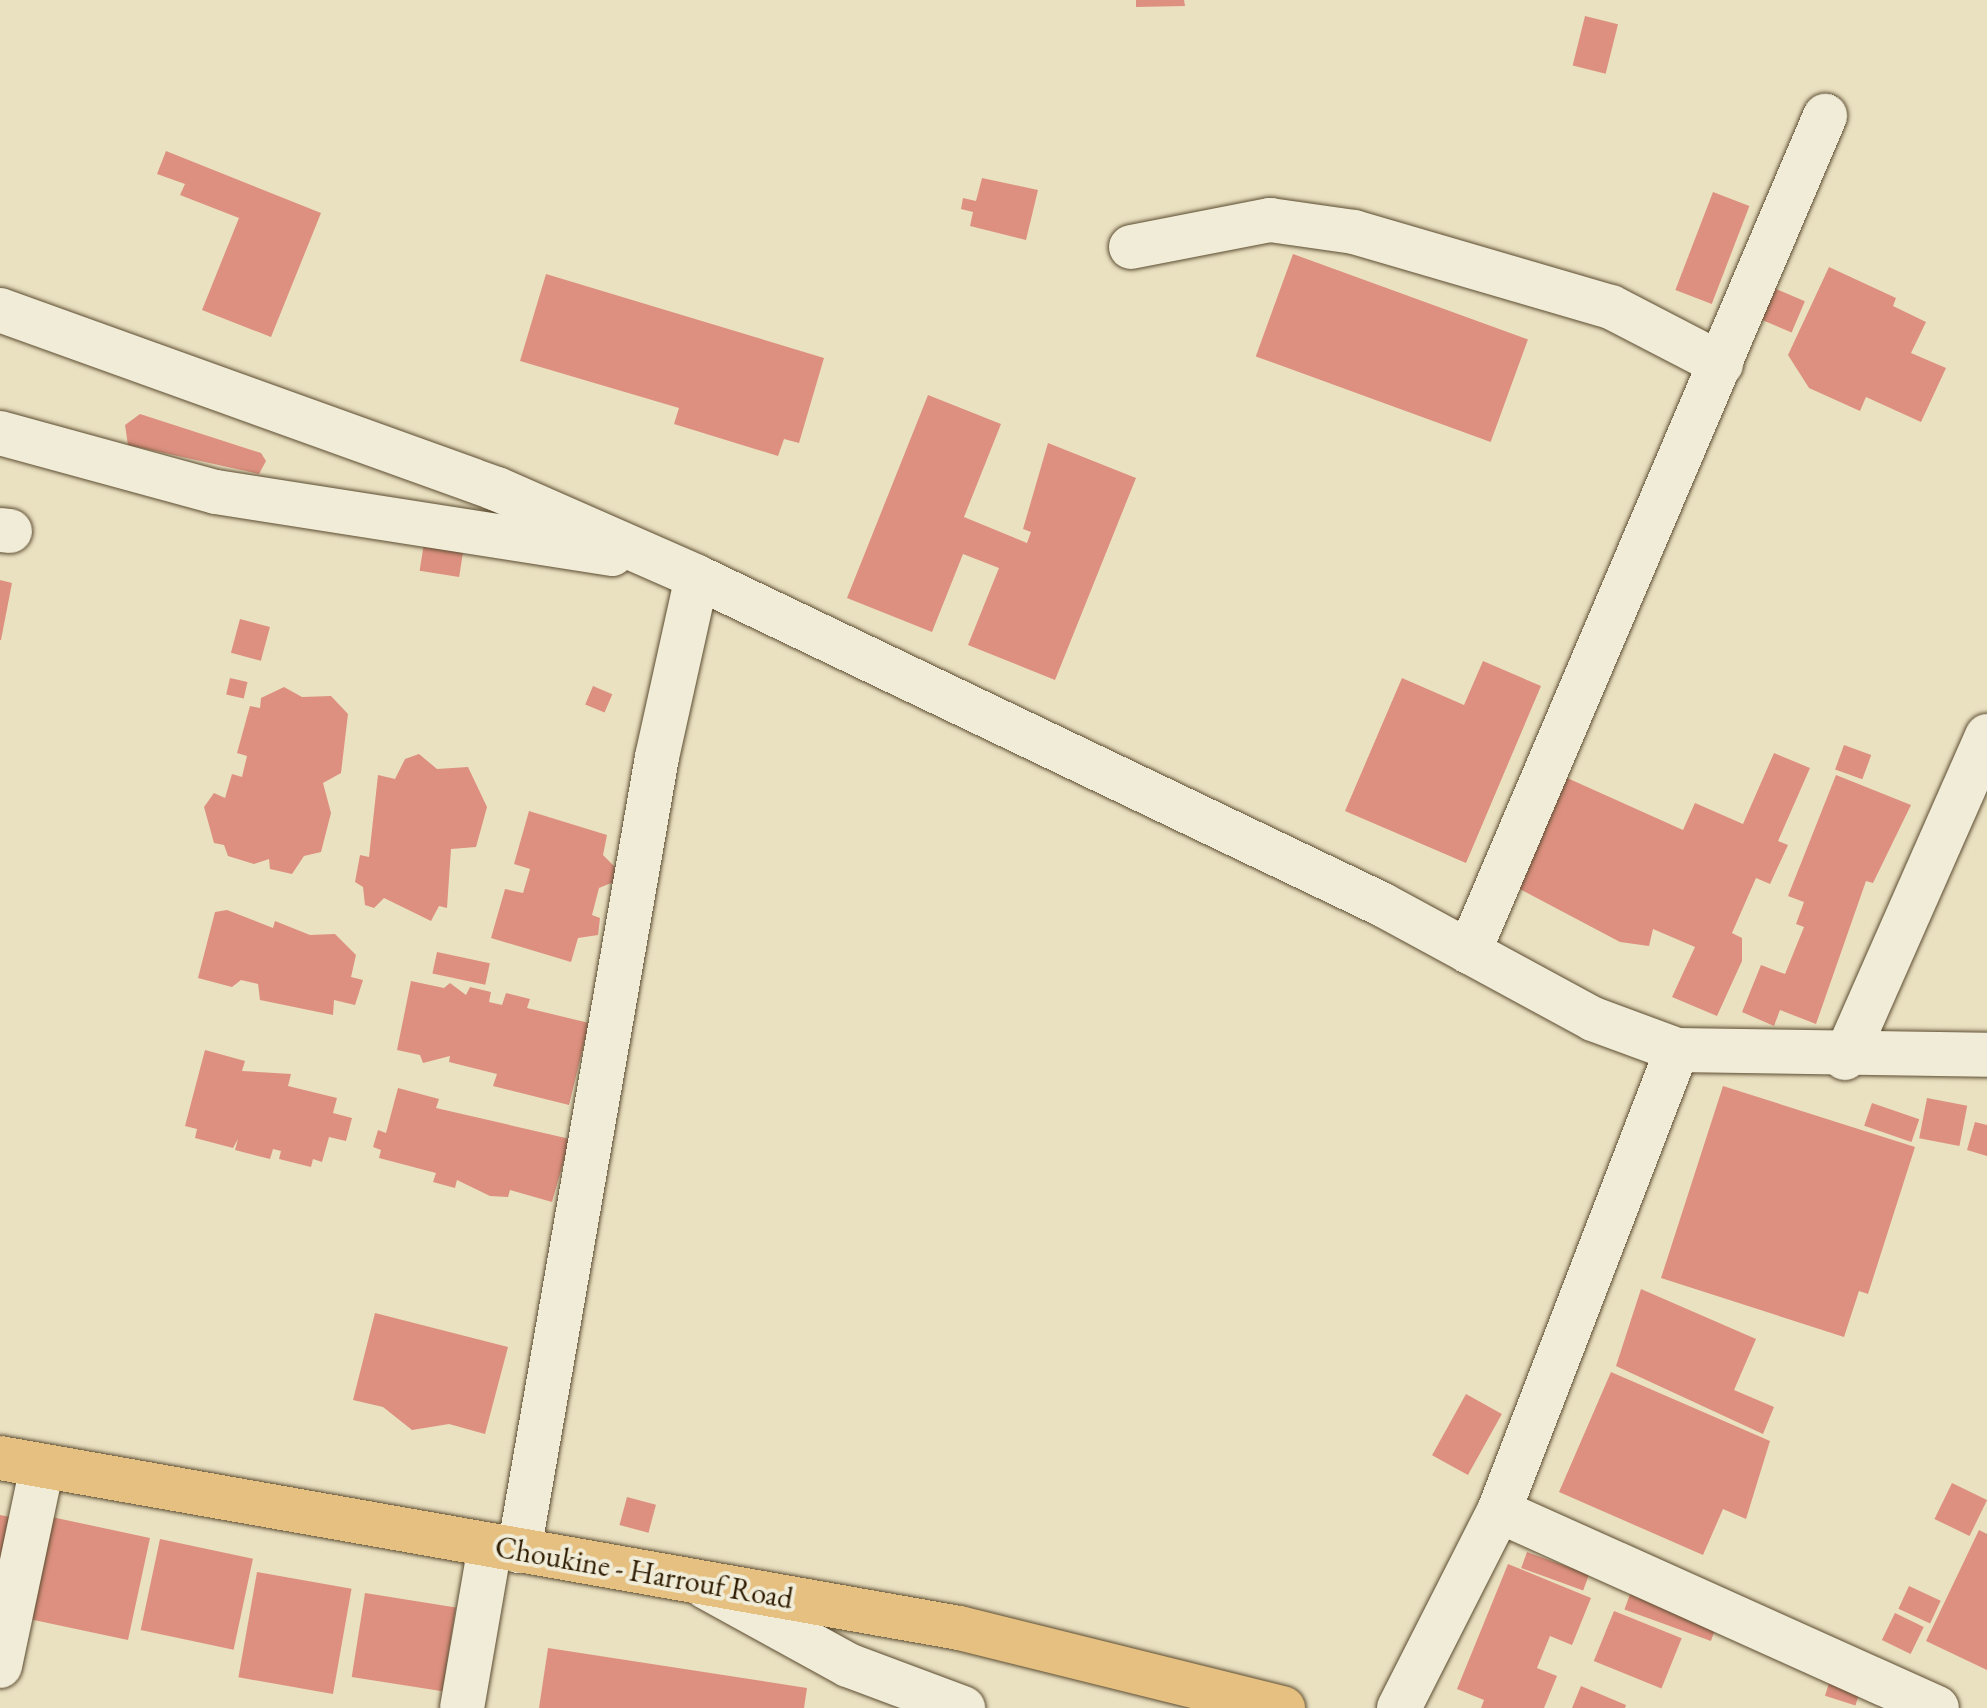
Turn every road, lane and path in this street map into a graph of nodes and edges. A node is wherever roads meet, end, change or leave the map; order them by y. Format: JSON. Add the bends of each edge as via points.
{"nodes":[{"id":1,"x":1825,"y":116,"type":"dead end"},
{"id":2,"x":1131,"y":247,"type":"dead end"},
{"id":3,"x":0,"y":310,"type":"edge"},
{"id":4,"x":1721,"y":364,"type":"junction"},
{"id":5,"x":0,"y":433,"type":"edge"},
{"id":6,"x":654,"y":559,"type":"junction"},
{"id":7,"x":697,"y":577,"type":"junction"},
{"id":8,"x":1987,"y":736,"type":"edge"},
{"id":9,"x":1469,"y":952,"type":"junction"},
{"id":10,"x":1677,"y":1050,"type":"junction"},
{"id":11,"x":1987,"y":1055,"type":"edge"},
{"id":12,"x":1845,"y":1058,"type":"junction"},
{"id":13,"x":0,"y":1458,"type":"edge"},
{"id":14,"x":42,"y":1467,"type":"junction"},
{"id":15,"x":1499,"y":1511,"type":"junction"},
{"id":16,"x":505,"y":1548,"type":"junction"},
{"id":17,"x":701,"y":1584,"type":"junction"},
{"id":18,"x":0,"y":1666,"type":"edge"},
{"id":19,"x":462,"y":1708,"type":"edge"},
{"id":20,"x":963,"y":1708,"type":"edge"},
{"id":21,"x":1283,"y":1708,"type":"edge"},
{"id":22,"x":1399,"y":1708,"type":"edge"},
{"id":23,"x":1937,"y":1708,"type":"edge"}],
"edges":[{"from":1,"to":4,"type":"street"},
{"from":2,"to":4,"type":"street","via":[[1270,220],[1354,232],[1611,307]]},
{"from":3,"to":6,"type":"street","via":[[454,473]]},
{"from":4,"to":9,"type":"street"},
{"from":5,"to":6,"type":"street","via":[[216,492],[495,541]]},
{"from":6,"to":7,"type":"street"},
{"from":7,"to":9,"type":"street"},
{"from":7,"to":16,"type":"street","via":[[657,757]]},
{"from":8,"to":12,"type":"street"},
{"from":9,"to":10,"type":"street","via":[[1593,1019]]},
{"from":10,"to":12,"type":"street"},
{"from":10,"to":15,"type":"street"},
{"from":11,"to":12,"type":"street"},
{"from":13,"to":14,"type":"main road","name":"Choukine - Harrouf Road"},
{"from":14,"to":16,"type":"main road","name":"Choukine - Harrouf Road"},
{"from":14,"to":18,"type":"street"},
{"from":15,"to":22,"type":"street"},
{"from":15,"to":23,"type":"street"},
{"from":16,"to":17,"type":"main road","name":"Choukine - Harrouf Road"},
{"from":16,"to":19,"type":"street"},
{"from":17,"to":20,"type":"street","via":[[848,1665]]},
{"from":17,"to":21,"type":"main road","name":"Choukine - Harrouf Road","via":[[959,1628]]}]}
